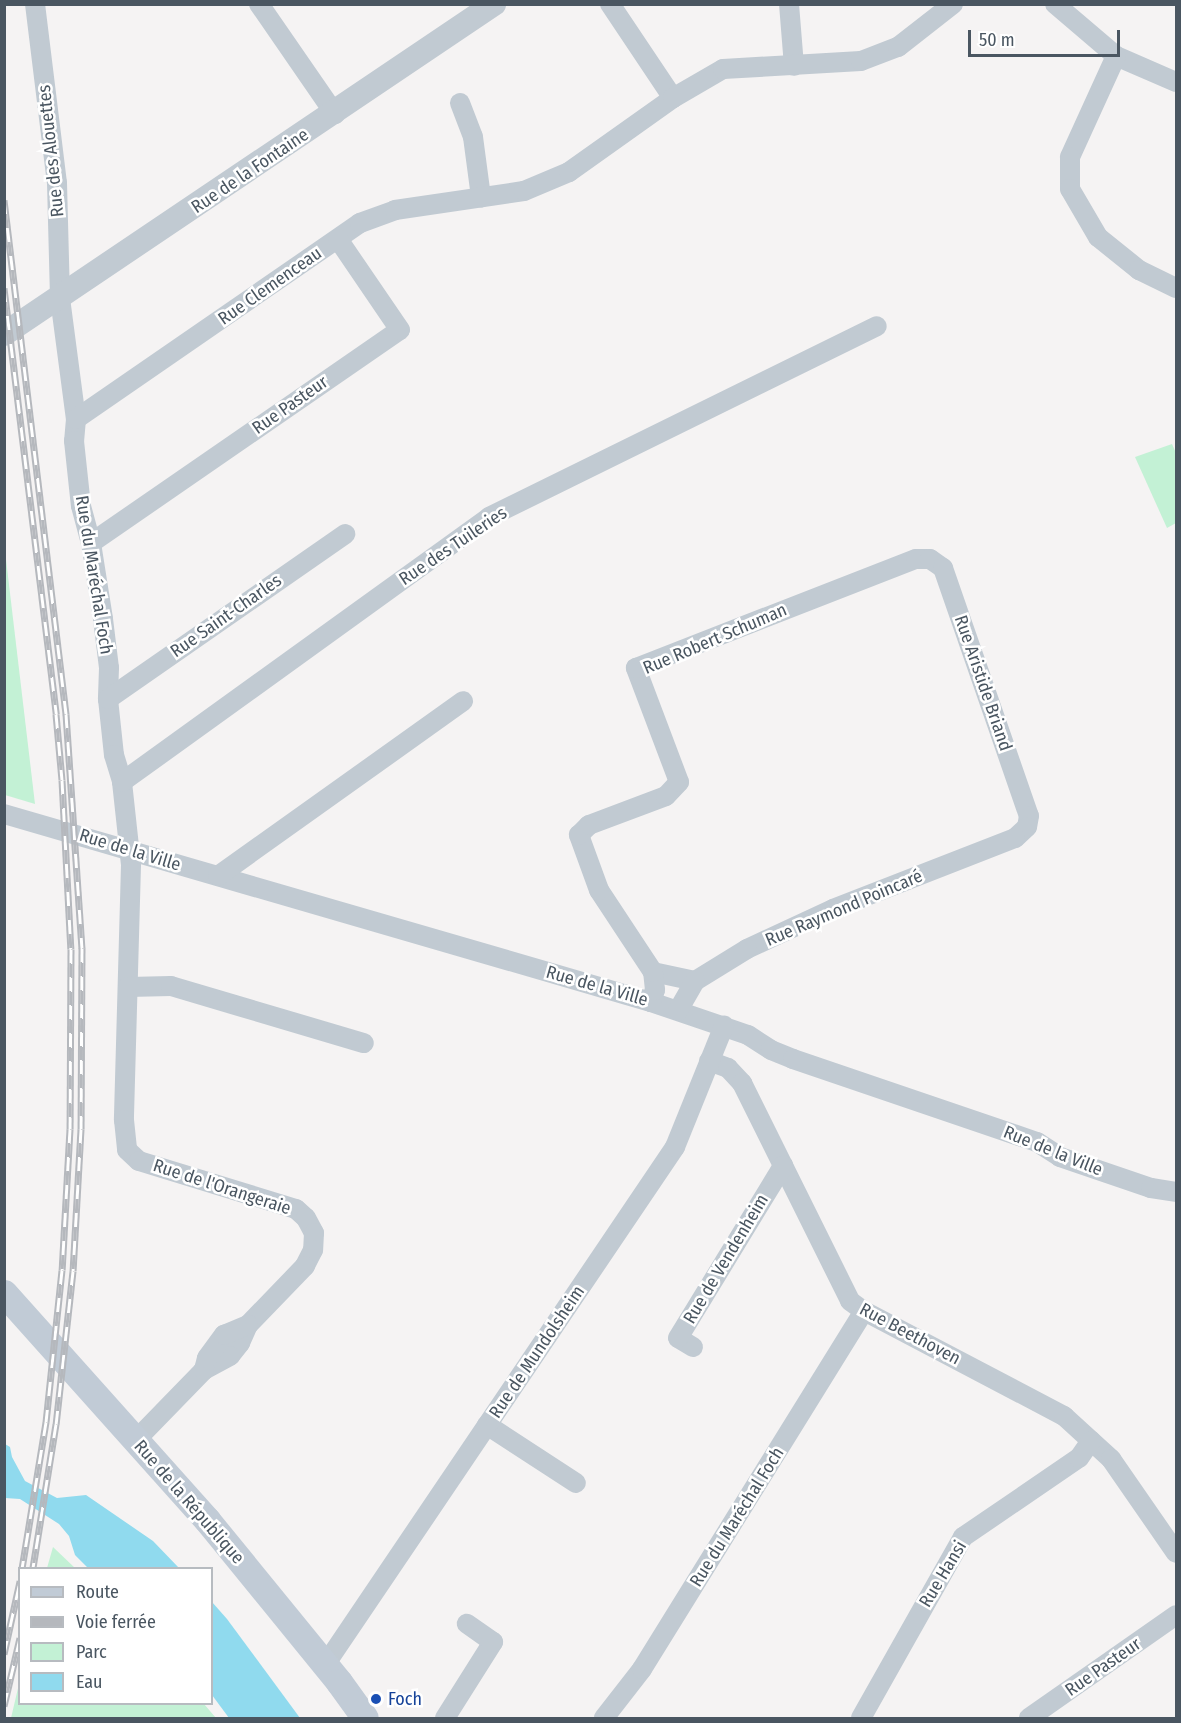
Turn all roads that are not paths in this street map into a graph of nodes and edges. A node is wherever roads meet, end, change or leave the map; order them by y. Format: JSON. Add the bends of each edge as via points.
{"nodes":[{"id":1,"x":35,"y":4,"type":"edge"},
{"id":2,"x":259,"y":4,"type":"edge"},
{"id":3,"x":494,"y":4,"type":"edge"},
{"id":4,"x":610,"y":4,"type":"edge"},
{"id":5,"x":789,"y":4,"type":"edge"},
{"id":6,"x":953,"y":4,"type":"edge"},
{"id":7,"x":1055,"y":4,"type":"edge"},
{"id":8,"x":1116,"y":56,"type":"junction"},
{"id":9,"x":794,"y":66,"type":"junction"},
{"id":10,"x":1176,"y":82,"type":"edge"},
{"id":11,"x":673,"y":98,"type":"junction"},
{"id":12,"x":460,"y":103,"type":"dead end"},
{"id":13,"x":335,"y":114,"type":"junction"},
{"id":14,"x":481,"y":197,"type":"junction"},
{"id":15,"x":338,"y":239,"type":"junction"},
{"id":16,"x":1176,"y":288,"type":"edge"},
{"id":17,"x":60,"y":298,"type":"junction"},
{"id":18,"x":877,"y":326,"type":"dead end"},
{"id":19,"x":4,"y":334,"type":"edge"},
{"id":20,"x":76,"y":418,"type":"junction"},
{"id":21,"x":345,"y":534,"type":"dead end"},
{"id":22,"x":91,"y":543,"type":"junction"},
{"id":23,"x":916,"y":559,"type":"joint"},
{"id":24,"x":108,"y":699,"type":"junction"},
{"id":25,"x":463,"y":701,"type":"dead end"},
{"id":26,"x":122,"y":782,"type":"junction"},
{"id":27,"x":4,"y":813,"type":"edge"},
{"id":28,"x":1027,"y":827,"type":"joint"},
{"id":29,"x":130,"y":850,"type":"junction"},
{"id":30,"x":218,"y":876,"type":"junction"},
{"id":31,"x":653,"y":972,"type":"junction"},
{"id":32,"x":695,"y":981,"type":"junction"},
{"id":33,"x":128,"y":987,"type":"junction"},
{"id":34,"x":651,"y":1002,"type":"junction"},
{"id":35,"x":678,"y":1011,"type":"junction"},
{"id":36,"x":724,"y":1026,"type":"junction"},
{"id":37,"x":364,"y":1043,"type":"dead end"},
{"id":38,"x":709,"y":1061,"type":"junction"},
{"id":39,"x":783,"y":1166,"type":"junction"},
{"id":40,"x":1176,"y":1192,"type":"edge"},
{"id":41,"x":4,"y":1293,"type":"edge"},
{"id":42,"x":864,"y":1311,"type":"junction"},
{"id":43,"x":693,"y":1347,"type":"dead end"},
{"id":44,"x":487,"y":1425,"type":"junction"},
{"id":45,"x":135,"y":1441,"type":"junction"},
{"id":46,"x":1091,"y":1441,"type":"junction"},
{"id":47,"x":576,"y":1483,"type":"dead end"},
{"id":48,"x":1176,"y":1553,"type":"edge"},
{"id":49,"x":1176,"y":1615,"type":"edge"},
{"id":50,"x":467,"y":1624,"type":"dead end"},
{"id":51,"x":326,"y":1665,"type":"junction"},
{"id":52,"x":365,"y":1719,"type":"edge"},
{"id":53,"x":445,"y":1719,"type":"edge"},
{"id":54,"x":604,"y":1719,"type":"edge"},
{"id":55,"x":861,"y":1719,"type":"edge"},
{"id":56,"x":1029,"y":1719,"type":"edge"}],
"edges":[{"from":1,"to":17,"type":"street","name":"Rue des Alouettes","via":[[59,207]]},
{"from":2,"to":13,"type":"street"},
{"from":3,"to":13,"type":"street","name":"Rue de la Fontaine"},
{"from":4,"to":11,"type":"street"},
{"from":5,"to":9,"type":"street"},
{"from":6,"to":9,"type":"street","name":"Rue Clemenceau","via":[[898,46],[861,61]]},
{"from":7,"to":8,"type":"street"},
{"from":8,"to":10,"type":"street"},
{"from":8,"to":16,"type":"street","via":[[1070,157],[1070,189],[1098,237],[1139,270]]},
{"from":9,"to":11,"type":"street","name":"Rue Clemenceau","via":[[723,69]]},
{"from":11,"to":14,"type":"street","name":"Rue Clemenceau","via":[[569,172],[524,191]]},
{"from":12,"to":14,"type":"street","via":[[473,137]]},
{"from":13,"to":17,"type":"street","name":"Rue de la Fontaine"},
{"from":14,"to":15,"type":"street","name":"Rue Clemenceau","via":[[395,210],[360,223]]},
{"from":15,"to":20,"type":"street","name":"Rue Clemenceau"},
{"from":15,"to":22,"type":"street","name":"Rue Pasteur","via":[[400,330]]},
{"from":17,"to":19,"type":"street","name":"Rue de la Fontaine"},
{"from":17,"to":20,"type":"street","name":"Rue du Maréchal Foch"},
{"from":18,"to":26,"type":"street","name":"Rue des Tuileries","via":[[489,517]]},
{"from":20,"to":22,"type":"street","name":"Rue du Maréchal Foch","via":[[74,441],[81,506]]},
{"from":21,"to":24,"type":"street","name":"Rue Saint-Charles"},
{"from":22,"to":24,"type":"street","name":"Rue du Maréchal Foch","via":[[109,668]]},
{"from":23,"to":28,"type":"street","name":"Rue Aristide Briand","via":[[930,559],[943,568],[1029,816]]},
{"from":23,"to":31,"type":"street","name":"Rue Robert Schuman","via":[[636,668],[679,782],[666,796],[589,825],[579,835],[600,892]]},
{"from":24,"to":26,"type":"street","name":"Rue du Maréchal Foch","via":[[114,755]]},
{"from":25,"to":30,"type":"street"},
{"from":26,"to":29,"type":"street","name":"Rue du Maréchal Foch"},
{"from":27,"to":29,"type":"street","name":"Rue de la Ville"},
{"from":28,"to":32,"type":"street","name":"Rue Raymond Poincaré","via":[[1015,838],[833,909],[747,949]]},
{"from":29,"to":30,"type":"street","name":"Rue de la Ville"},
{"from":29,"to":33,"type":"street","name":"Rue de l'Orangeraie"},
{"from":30,"to":34,"type":"street","name":"Rue de la Ville"},
{"from":31,"to":32,"type":"street"},
{"from":31,"to":34,"type":"street","via":[[655,990]]},
{"from":32,"to":35,"type":"street","name":"Rue Raymond Poincaré"},
{"from":33,"to":37,"type":"street","via":[[171,986]]},
{"from":33,"to":45,"type":"street","name":"Rue de l'Orangeraie","via":[[124,1138],[127,1150],[139,1161],[296,1209],[314,1233],[313,1250],[305,1266],[248,1324],[224,1335],[213,1347],[204,1370]]},
{"from":34,"to":35,"type":"street","name":"Rue de la Ville"},
{"from":35,"to":36,"type":"street","name":"Rue de la Ville"},
{"from":36,"to":38,"type":"street","name":"Rue de Mundolsheim"},
{"from":36,"to":40,"type":"street","name":"Rue de la Ville","via":[[793,1059],[1037,1142],[1060,1157],[1151,1188]]},
{"from":38,"to":39,"type":"street","name":"Rue Beethoven","via":[[728,1068],[742,1083]]},
{"from":38,"to":44,"type":"street","name":"Rue de Mundolsheim","via":[[675,1147]]},
{"from":39,"to":42,"type":"street","name":"Rue Beethoven","via":[[850,1301]]},
{"from":39,"to":43,"type":"street","name":"Rue de Vendenheim","via":[[678,1338]]},
{"from":41,"to":45,"type":"main road","name":"Rue de la République"},
{"from":42,"to":46,"type":"street","name":"Rue Beethoven","via":[[1064,1416]]},
{"from":42,"to":54,"type":"street","name":"Rue du Maréchal Foch","via":[[642,1669]]},
{"from":44,"to":47,"type":"street"},
{"from":44,"to":51,"type":"street","name":"Rue de Mundolsheim"},
{"from":45,"to":51,"type":"main road","name":"Rue de la République","via":[[207,1520]]},
{"from":46,"to":48,"type":"street","name":"Rue Beethoven","via":[[1111,1458]]},
{"from":46,"to":55,"type":"street","name":"Rue Hansi","via":[[1079,1458],[963,1537]]},
{"from":49,"to":56,"type":"street","name":"Rue Pasteur"},
{"from":50,"to":53,"type":"street","via":[[493,1642]]},
{"from":51,"to":52,"type":"main road","name":"Rue de la République"}]}
